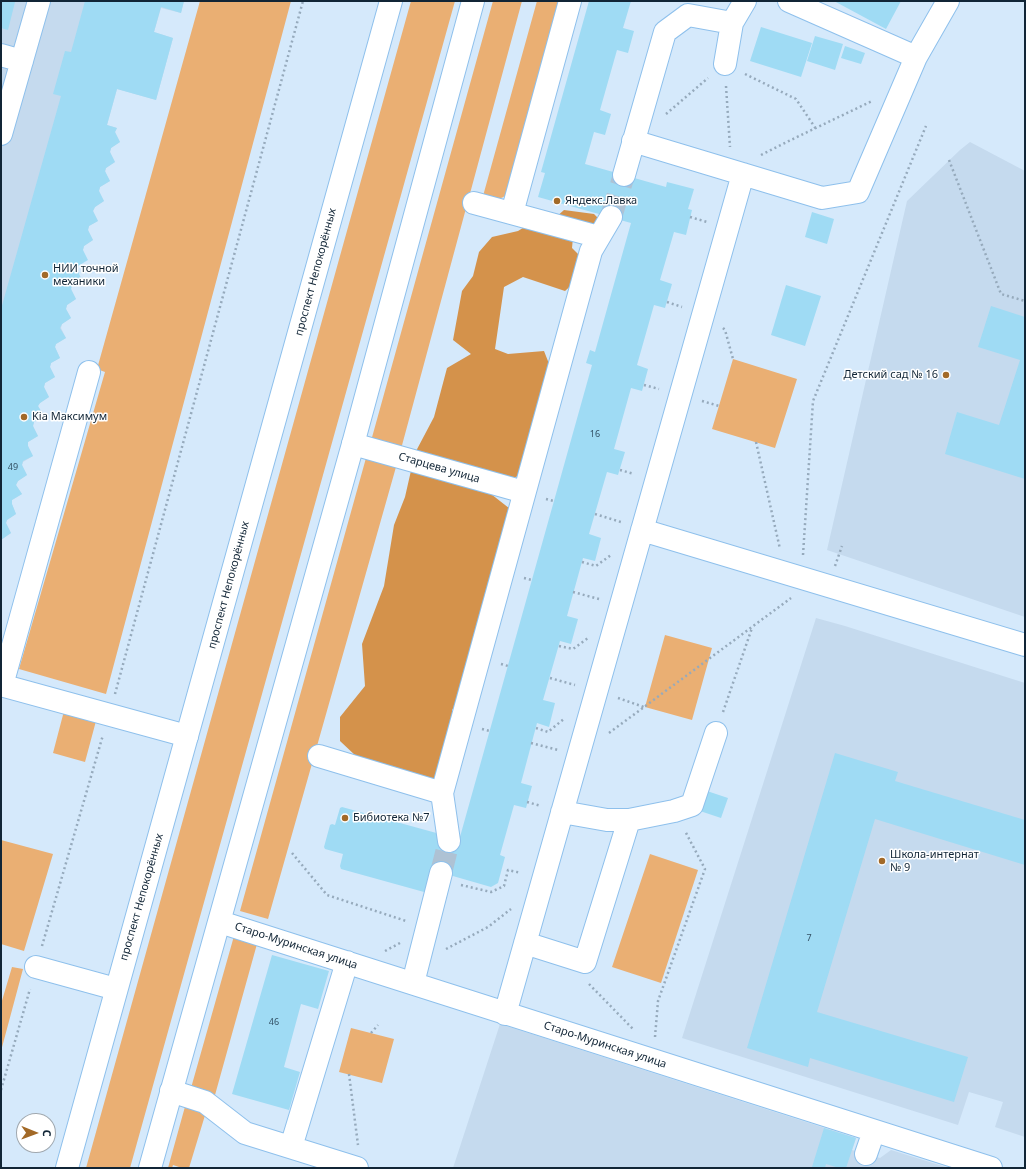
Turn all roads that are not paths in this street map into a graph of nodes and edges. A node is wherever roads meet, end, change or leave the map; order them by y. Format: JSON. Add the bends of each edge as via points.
{"nodes":[{"id":1,"x":39,"y":1,"type":"edge"},
{"id":2,"x":391,"y":1,"type":"edge"},
{"id":3,"x":473,"y":1,"type":"edge"},
{"id":4,"x":570,"y":1,"type":"edge"},
{"id":5,"x":745,"y":1,"type":"edge"},
{"id":6,"x":789,"y":1,"type":"edge"},
{"id":7,"x":948,"y":1,"type":"edge"},
{"id":8,"x":732,"y":23,"type":"junction"},
{"id":9,"x":1,"y":55,"type":"edge"},
{"id":10,"x":916,"y":57,"type":"junction"},
{"id":11,"x":22,"y":60,"type":"junction"},
{"id":12,"x":725,"y":64,"type":"road end"},
{"id":13,"x":1,"y":134,"type":"edge"},
{"id":14,"x":633,"y":141,"type":"junction"},
{"id":15,"x":737,"y":172,"type":"junction"},
{"id":16,"x":624,"y":175,"type":"tunnel mouth"},
{"id":17,"x":474,"y":203,"type":"dead end"},
{"id":18,"x":512,"y":213,"type":"junction"},
{"id":19,"x":611,"y":217,"type":"tunnel mouth"},
{"id":20,"x":599,"y":237,"type":"junction"},
{"id":21,"x":89,"y":372,"type":"dead end"},
{"id":22,"x":352,"y":444,"type":"junction"},
{"id":23,"x":524,"y":492,"type":"junction"},
{"id":24,"x":642,"y":530,"type":"junction"},
{"id":25,"x":1025,"y":644,"type":"edge"},
{"id":26,"x":1,"y":685,"type":"edge"},
{"id":27,"x":716,"y":733,"type":"road end"},
{"id":28,"x":187,"y":736,"type":"junction"},
{"id":29,"x":319,"y":756,"type":"dead end"},
{"id":30,"x":442,"y":793,"type":"junction"},
{"id":31,"x":562,"y":812,"type":"junction"},
{"id":32,"x":629,"y":820,"type":"junction"},
{"id":33,"x":449,"y":841,"type":"tunnel mouth"},
{"id":34,"x":440,"y":876,"type":"tunnel mouth"},
{"id":35,"x":220,"y":922,"type":"junction"},
{"id":36,"x":525,"y":943,"type":"junction"},
{"id":37,"x":346,"y":962,"type":"junction"},
{"id":38,"x":36,"y":967,"type":"road end"},
{"id":39,"x":415,"y":974,"type":"junction"},
{"id":40,"x":116,"y":990,"type":"junction"},
{"id":41,"x":505,"y":1014,"type":"junction"},
{"id":42,"x":171,"y":1092,"type":"junction"},
{"id":43,"x":874,"y":1131,"type":"junction"},
{"id":44,"x":291,"y":1147,"type":"junction"},
{"id":45,"x":866,"y":1154,"type":"dead end"},
{"id":46,"x":358,"y":1160,"type":"edge"},
{"id":47,"x":67,"y":1168,"type":"edge"},
{"id":48,"x":150,"y":1168,"type":"edge"},
{"id":49,"x":991,"y":1168,"type":"edge"}],
"edges":[{"from":1,"to":11,"type":"main road"},
{"from":2,"to":28,"type":"main road","name":"проспект Непокорённых"},
{"from":3,"to":22,"type":"main road"},
{"from":4,"to":18,"type":"main road"},
{"from":5,"to":8,"type":"main road"},
{"from":6,"to":10,"type":"main road"},
{"from":7,"to":10,"type":"main road"},
{"from":8,"to":12,"type":"main road"},
{"from":8,"to":14,"type":"main road","via":[[688,15],[665,32]]},
{"from":9,"to":11,"type":"main road"},
{"from":10,"to":15,"type":"main road","via":[[858,192],[822,198]]},
{"from":11,"to":13,"type":"main road"},
{"from":14,"to":15,"type":"main road"},
{"from":14,"to":16,"type":"main road"},
{"from":15,"to":24,"type":"main road"},
{"from":17,"to":18,"type":"main road"},
{"from":18,"to":20,"type":"main road"},
{"from":19,"to":20,"type":"main road"},
{"from":20,"to":23,"type":"main road","via":[[591,251],[566,325]]},
{"from":21,"to":26,"type":"main road"},
{"from":22,"to":23,"type":"main road","name":"Старцева улица"},
{"from":22,"to":35,"type":"main road"},
{"from":23,"to":30,"type":"main road"},
{"from":24,"to":25,"type":"main road"},
{"from":24,"to":31,"type":"main road"},
{"from":26,"to":28,"type":"main road"},
{"from":27,"to":32,"type":"main road","via":[[692,805]]},
{"from":28,"to":40,"type":"main road","name":"проспект Непокорённых"},
{"from":29,"to":30,"type":"main road"},
{"from":30,"to":33,"type":"main road"},
{"from":31,"to":32,"type":"main road","via":[[607,820]]},
{"from":31,"to":36,"type":"main road"},
{"from":32,"to":36,"type":"main road","via":[[585,962]]},
{"from":34,"to":39,"type":"main road"},
{"from":35,"to":37,"type":"main road","name":"Старо-Муринская улица"},
{"from":35,"to":42,"type":"main road"},
{"from":36,"to":41,"type":"main road"},
{"from":37,"to":39,"type":"main road","name":"Старо-Муринская улица","via":[[372,970]]},
{"from":37,"to":44,"type":"main road"},
{"from":38,"to":40,"type":"main road"},
{"from":39,"to":41,"type":"main road","name":"Старо-Муринская улица"},
{"from":40,"to":47,"type":"main road","name":"проспект Непокорённых"},
{"from":41,"to":43,"type":"main road","name":"Старо-Муринская улица"},
{"from":42,"to":44,"type":"main road","via":[[206,1102],[246,1133]]},
{"from":42,"to":48,"type":"main road"},
{"from":43,"to":45,"type":"main road"},
{"from":43,"to":49,"type":"main road","name":"Старо-Муринская улица"},
{"from":44,"to":46,"type":"main road"}]}
